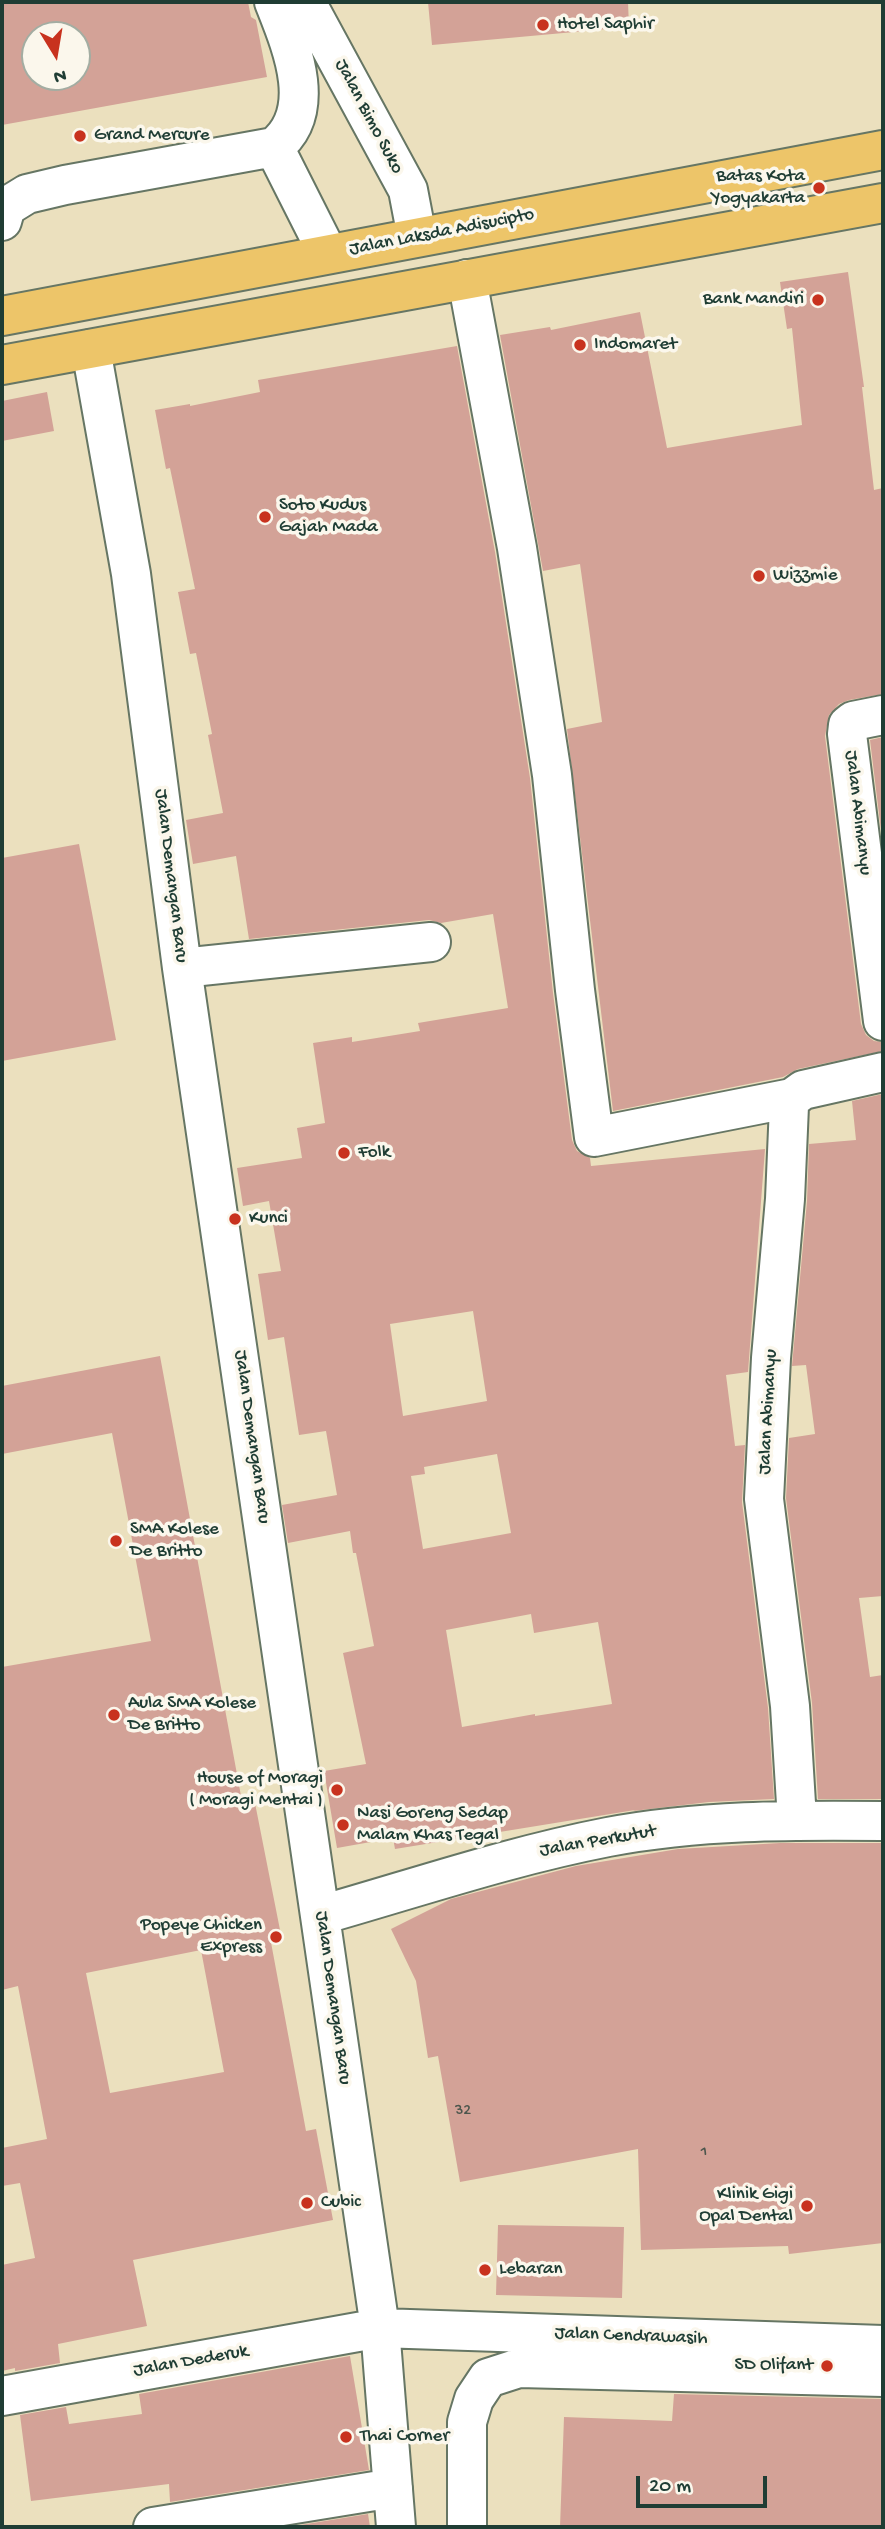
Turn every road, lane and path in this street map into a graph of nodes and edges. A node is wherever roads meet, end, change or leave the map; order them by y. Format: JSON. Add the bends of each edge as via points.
{"nodes":[{"id":1,"x":274,"y":2,"type":"edge"},
{"id":2,"x":306,"y":2,"type":"edge"},
{"id":3,"x":274,"y":147,"type":"junction"},
{"id":4,"x":883,"y":150,"type":"edge"},
{"id":5,"x":883,"y":203,"type":"edge"},
{"id":6,"x":2,"y":221,"type":"edge"},
{"id":7,"x":417,"y":237,"type":"junction"},
{"id":8,"x":328,"y":254,"type":"junction"},
{"id":9,"x":467,"y":279,"type":"junction"},
{"id":10,"x":2,"y":316,"type":"edge"},
{"id":11,"x":91,"y":349,"type":"junction"},
{"id":12,"x":2,"y":365,"type":"edge"},
{"id":13,"x":883,"y":715,"type":"edge"},
{"id":14,"x":431,"y":942,"type":"dead end"},
{"id":15,"x":182,"y":968,"type":"junction"},
{"id":16,"x":883,"y":1021,"type":"edge"},
{"id":17,"x":883,"y":1072,"type":"edge"},
{"id":18,"x":792,"y":1098,"type":"junction"},
{"id":19,"x":797,"y":1820,"type":"junction"},
{"id":20,"x":883,"y":1821,"type":"edge"},
{"id":21,"x":321,"y":1915,"type":"junction"},
{"id":22,"x":380,"y":2328,"type":"junction"},
{"id":23,"x":883,"y":2345,"type":"edge"},
{"id":24,"x":883,"y":2377,"type":"edge"},
{"id":25,"x":2,"y":2396,"type":"edge"},
{"id":26,"x":393,"y":2488,"type":"junction"},
{"id":27,"x":153,"y":2527,"type":"edge"},
{"id":28,"x":396,"y":2527,"type":"edge"},
{"id":29,"x":467,"y":2527,"type":"edge"}],
"edges":[{"from":1,"to":3,"type":"street","via":[[298,76],[298,94],[292,127]]},
{"from":2,"to":7,"type":"street","name":"Jalan Bimo Suko","via":[[408,190]]},
{"from":3,"to":6,"type":"street","via":[[27,194],[6,207]]},
{"from":3,"to":8,"type":"street"},
{"from":4,"to":7,"type":"main road","name":"Jalan Laksda Adisucipto"},
{"from":5,"to":9,"type":"main road"},
{"from":7,"to":8,"type":"main road","name":"Jalan Laksda Adisucipto"},
{"from":8,"to":10,"type":"main road","name":"Jalan Laksda Adisucipto"},
{"from":9,"to":11,"type":"main road"},
{"from":9,"to":18,"type":"street","via":[[517,548],[552,775],[594,1138]]},
{"from":11,"to":12,"type":"main road"},
{"from":11,"to":15,"type":"street","name":"Jalan Demangan Baru","via":[[131,574]]},
{"from":13,"to":16,"type":"street","name":"Jalan Abimanyu","via":[[848,724]]},
{"from":14,"to":15,"type":"street"},
{"from":15,"to":21,"type":"street","name":"Jalan Demangan Baru"},
{"from":17,"to":18,"type":"street","via":[[803,1090]]},
{"from":18,"to":19,"type":"street","name":"Jalan Abimanyu","via":[[764,1499],[790,1706]]},
{"from":19,"to":20,"type":"street","name":"Jalan Perkutut"},
{"from":19,"to":21,"type":"street","name":"Jalan Perkutut","via":[[610,1837],[532,1854]]},
{"from":21,"to":22,"type":"street","name":"Jalan Demangan Baru"},
{"from":22,"to":23,"type":"street","name":"Jalan Cendrawasih"},
{"from":22,"to":25,"type":"street","name":"Jalan Dederuk"},
{"from":22,"to":26,"type":"street","name":"Jalan Demangan Baru"},
{"from":24,"to":29,"type":"street","via":[[519,2368],[488,2378],[467,2421]]},
{"from":26,"to":27,"type":"street"},
{"from":26,"to":28,"type":"street","name":"Jalan Demangan Baru"}]}
